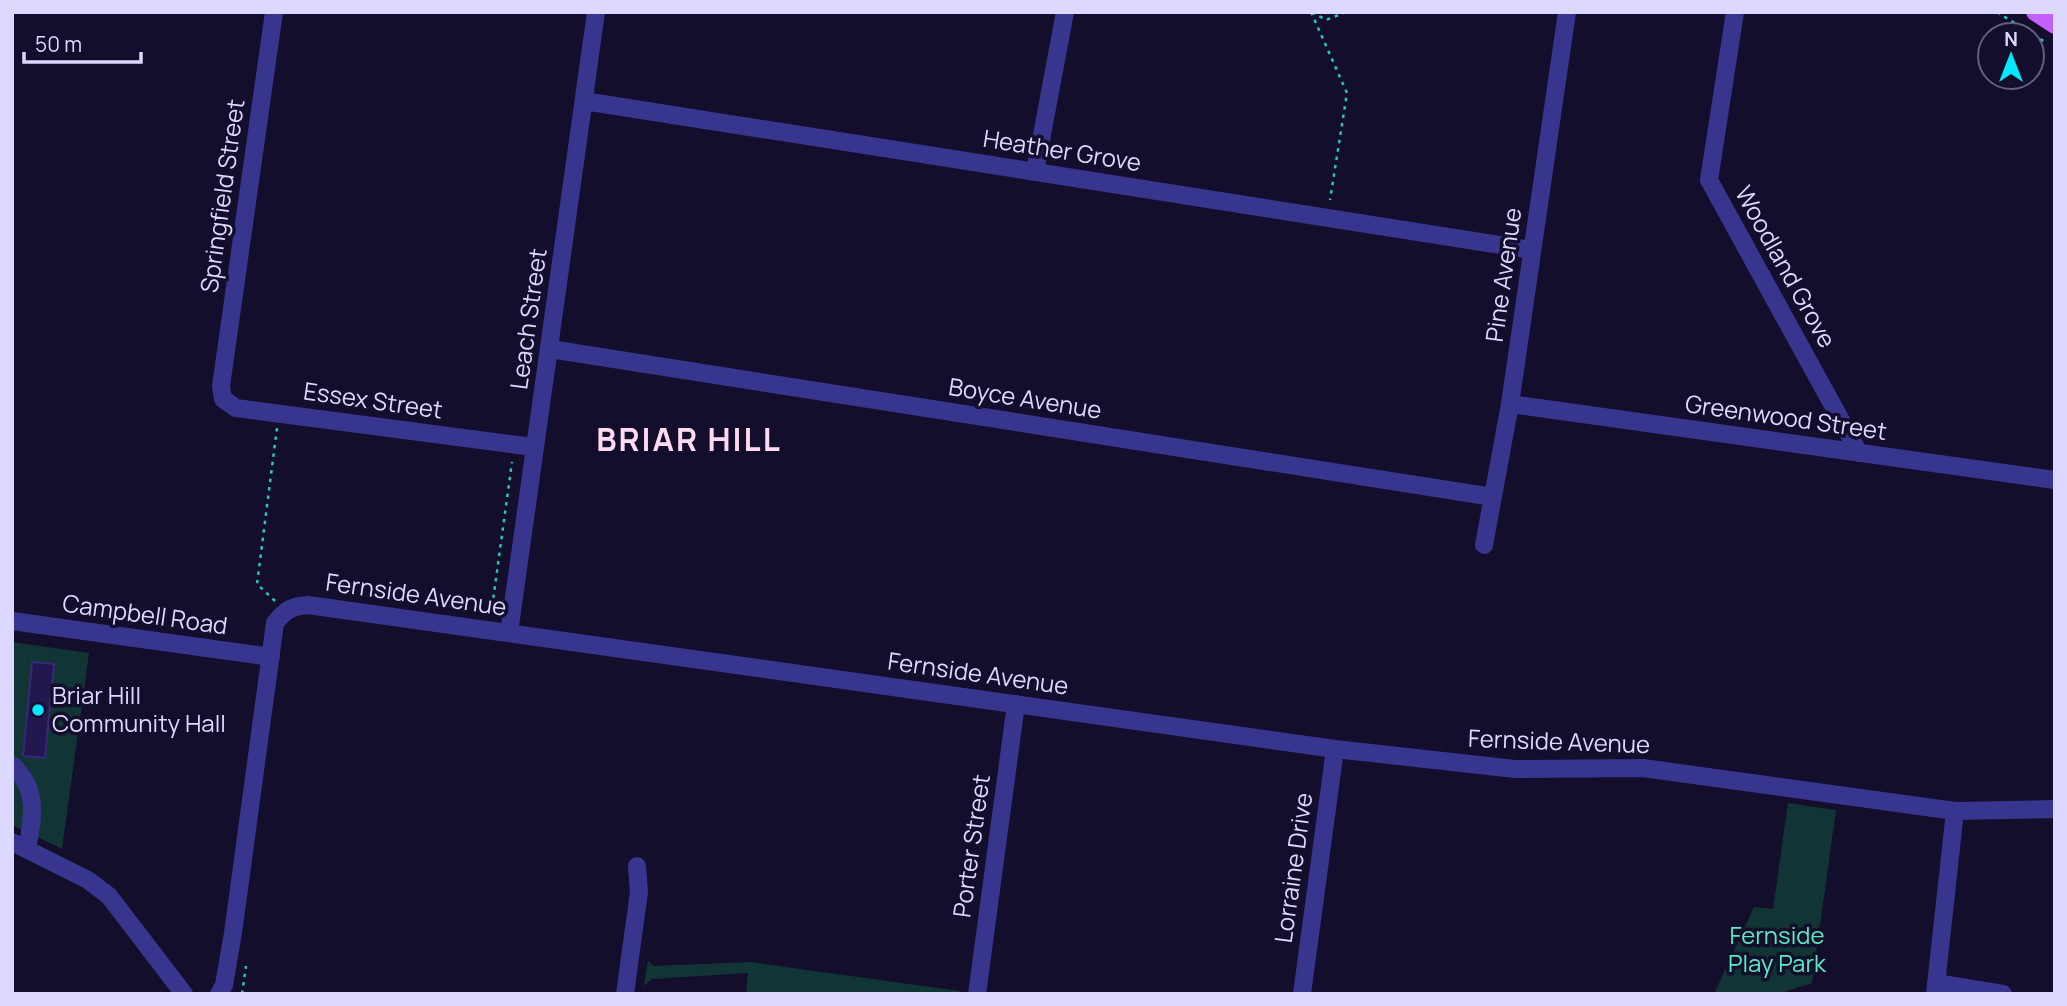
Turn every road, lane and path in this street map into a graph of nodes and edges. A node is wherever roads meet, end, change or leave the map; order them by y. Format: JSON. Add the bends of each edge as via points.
{"nodes":[{"id":1,"x":274,"y":12,"type":"edge"},
{"id":2,"x":596,"y":12,"type":"edge"},
{"id":3,"x":1065,"y":12,"type":"edge"},
{"id":4,"x":1312,"y":12,"type":"edge"},
{"id":5,"x":1346,"y":12,"type":"edge"},
{"id":6,"x":1567,"y":12,"type":"edge"},
{"id":7,"x":1735,"y":12,"type":"edge"},
{"id":8,"x":584,"y":101,"type":"junction"},
{"id":9,"x":1035,"y":172,"type":"junction"},
{"id":10,"x":1328,"y":218,"type":"junction"},
{"id":11,"x":1532,"y":250,"type":"junction"},
{"id":12,"x":550,"y":349,"type":"junction"},
{"id":13,"x":221,"y":386,"type":"joint"},
{"id":14,"x":1510,"y":404,"type":"junction"},
{"id":15,"x":279,"y":413,"type":"junction"},
{"id":16,"x":533,"y":447,"type":"junction"},
{"id":17,"x":1859,"y":453,"type":"junction"},
{"id":18,"x":2055,"y":480,"type":"edge"},
{"id":19,"x":1493,"y":497,"type":"junction"},
{"id":20,"x":1484,"y":544,"type":"dead end"},
{"id":21,"x":272,"y":609,"type":"dead end"},
{"id":22,"x":486,"y":617,"type":"dead end"},
{"id":23,"x":12,"y":621,"type":"edge"},
{"id":24,"x":510,"y":625,"type":"junction"},
{"id":25,"x":271,"y":657,"type":"junction"},
{"id":26,"x":1016,"y":704,"type":"junction"},
{"id":27,"x":1335,"y":749,"type":"junction"},
{"id":28,"x":12,"y":765,"type":"edge"},
{"id":29,"x":2055,"y":809,"type":"edge"},
{"id":30,"x":1955,"y":811,"type":"junction"},
{"id":31,"x":20,"y":846,"type":"edge"},
{"id":32,"x":637,"y":866,"type":"dead end"},
{"id":33,"x":1936,"y":988,"type":"edge"},
{"id":34,"x":184,"y":994,"type":"edge"},
{"id":35,"x":219,"y":994,"type":"edge"},
{"id":36,"x":625,"y":994,"type":"edge"},
{"id":37,"x":977,"y":994,"type":"edge"},
{"id":38,"x":1302,"y":994,"type":"edge"},
{"id":39,"x":2003,"y":994,"type":"edge"}],
"edges":[{"from":1,"to":13,"type":"street","name":"Springfield Street"},
{"from":2,"to":8,"type":"street","name":"Leach Street"},
{"from":3,"to":9,"type":"street"},
{"from":4,"to":5,"type":"path","via":[[1326,20]]},
{"from":4,"to":10,"type":"path","via":[[1347,93]]},
{"from":6,"to":11,"type":"street","name":"Pine Avenue"},
{"from":7,"to":17,"type":"street","name":"Woodland Grove","via":[[1709,180]]},
{"from":8,"to":9,"type":"street","name":"Heather Grove"},
{"from":8,"to":12,"type":"street","name":"Leach Street"},
{"from":9,"to":10,"type":"street","name":"Heather Grove"},
{"from":10,"to":11,"type":"street","name":"Heather Grove"},
{"from":11,"to":14,"type":"street","name":"Pine Avenue"},
{"from":12,"to":16,"type":"street","name":"Leach Street"},
{"from":12,"to":19,"type":"street","name":"Boyce Avenue"},
{"from":13,"to":15,"type":"street","name":"Essex Street","via":[[223,400],[236,408]]},
{"from":14,"to":17,"type":"street","name":"Greenwood Street"},
{"from":14,"to":19,"type":"street","name":"Pine Avenue"},
{"from":15,"to":16,"type":"street","name":"Essex Street"},
{"from":15,"to":21,"type":"path","via":[[257,584],[279,602]]},
{"from":16,"to":24,"type":"street","name":"Leach Street"},
{"from":17,"to":18,"type":"street","name":"Greenwood Street"},
{"from":19,"to":20,"type":"street","name":"Pine Avenue"},
{"from":22,"to":24,"type":"path"},
{"from":23,"to":25,"type":"street","name":"Campbell Road"},
{"from":24,"to":25,"type":"street","name":"Fernside Avenue","via":[[295,606],[275,623]]},
{"from":24,"to":26,"type":"street","name":"Fernside Avenue"},
{"from":25,"to":35,"type":"street","name":"Fernside Avenue","via":[[233,933]]},
{"from":26,"to":27,"type":"street","name":"Fernside Avenue"},
{"from":26,"to":37,"type":"street","name":"Porter Street"},
{"from":27,"to":30,"type":"street","name":"Fernside Avenue","via":[[1515,769],[1643,768]]},
{"from":27,"to":38,"type":"street","name":"Lorraine Drive"},
{"from":28,"to":31,"type":"street","via":[[25,777],[31,796],[33,818]]},
{"from":29,"to":30,"type":"street","name":"Fernside Avenue"},
{"from":30,"to":33,"type":"street"},
{"from":31,"to":34,"type":"street","via":[[88,880],[109,896]]},
{"from":32,"to":36,"type":"street","via":[[639,892]]},
{"from":33,"to":39,"type":"street"}]}
